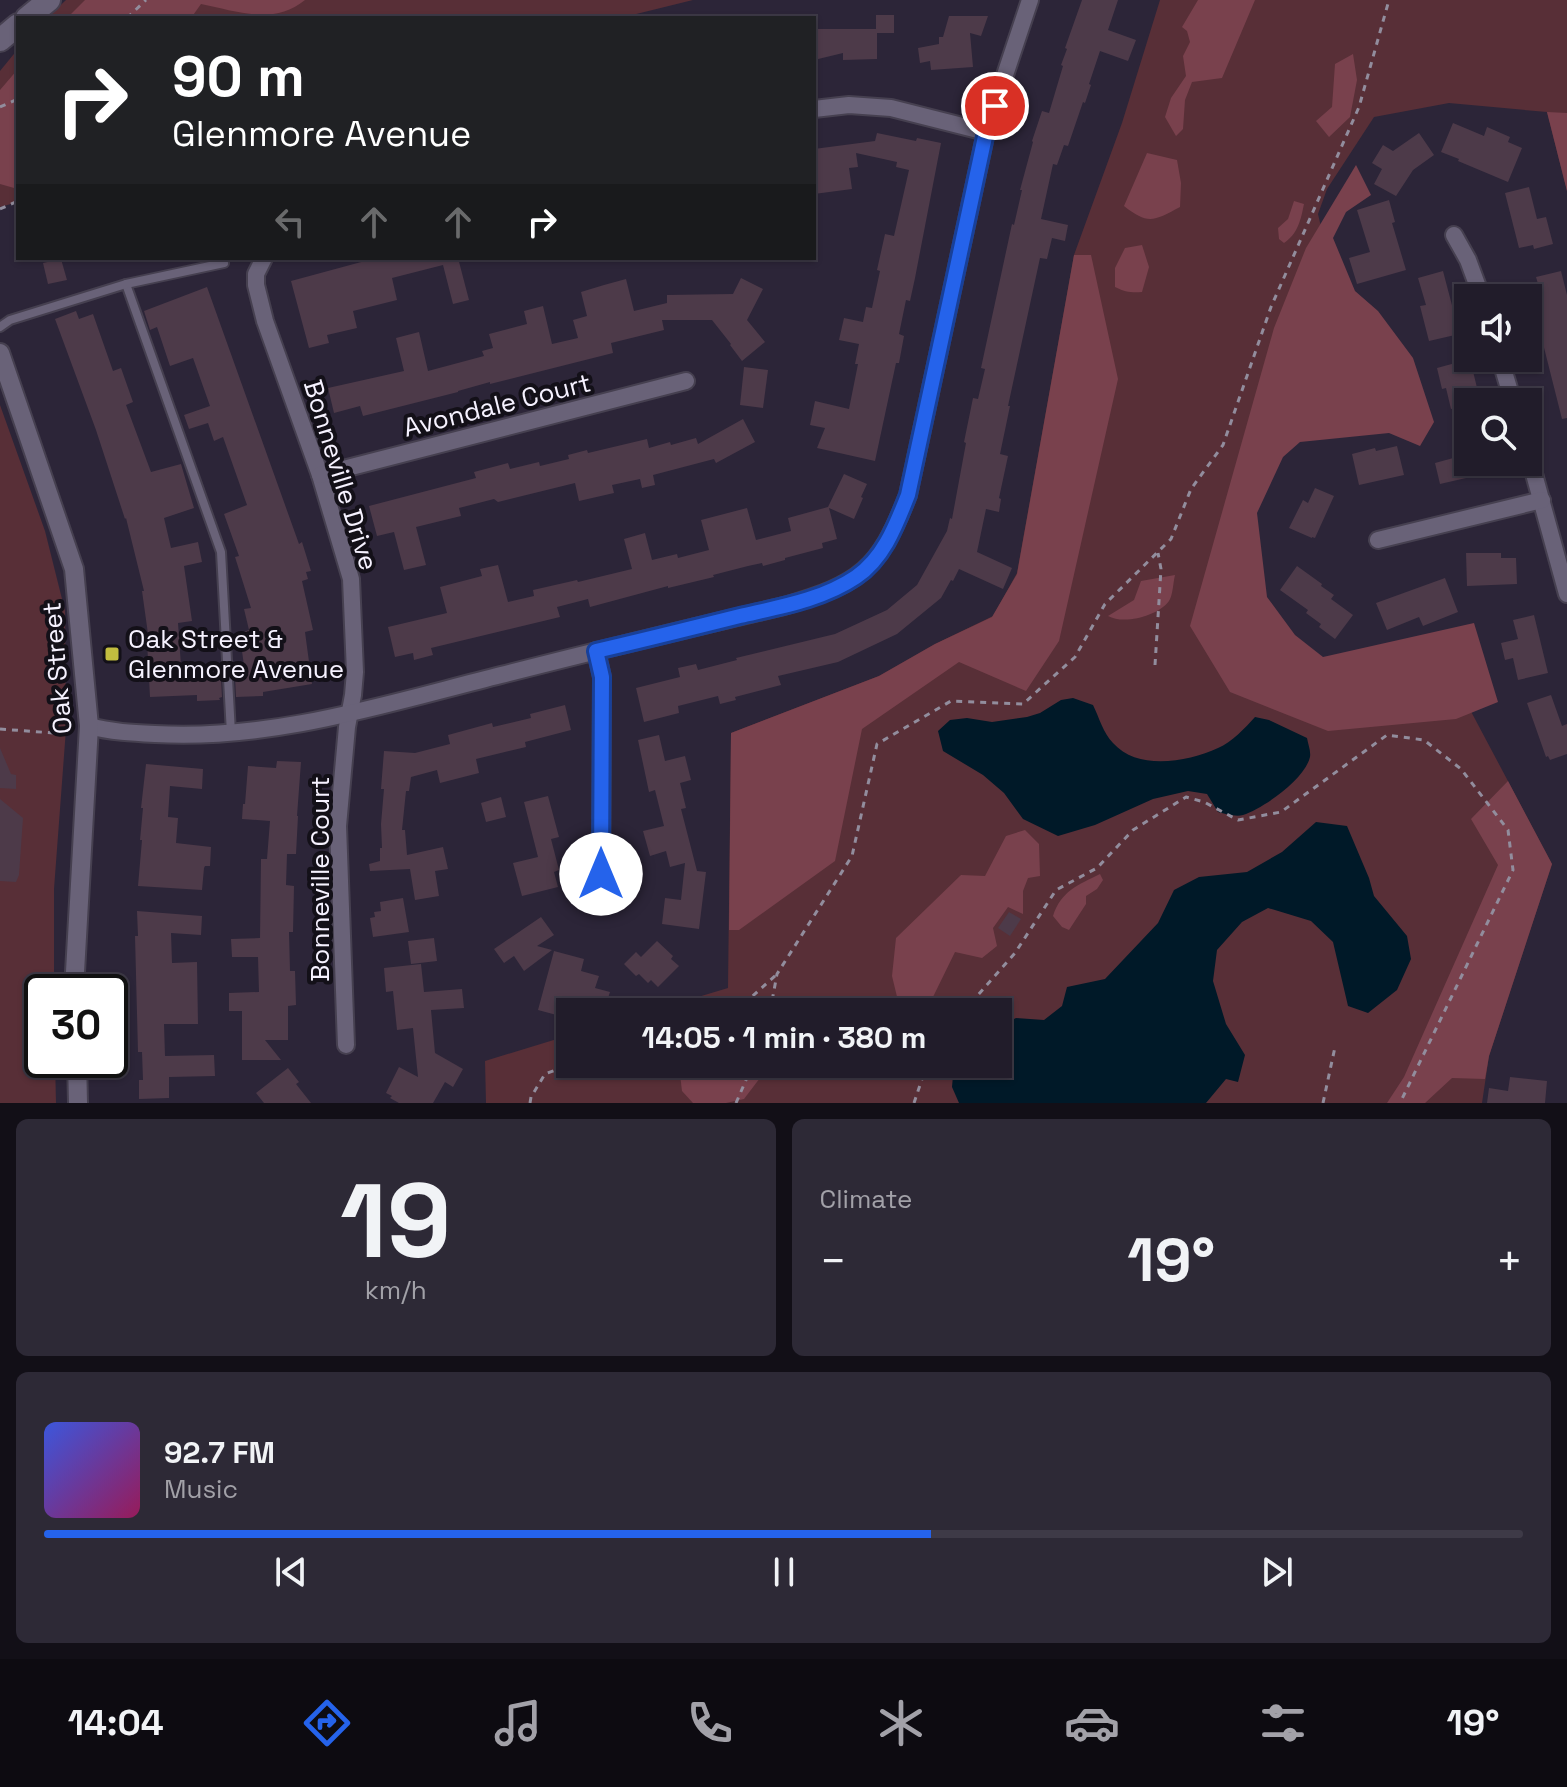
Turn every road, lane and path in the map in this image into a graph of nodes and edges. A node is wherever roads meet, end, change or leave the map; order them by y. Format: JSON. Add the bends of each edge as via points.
{"nodes":[{"id":1,"x":49,"y":0,"type":"edge"},
{"id":2,"x":146,"y":0,"type":"edge"},
{"id":3,"x":1030,"y":0,"type":"edge"},
{"id":4,"x":1389,"y":0,"type":"edge"},
{"id":5,"x":29,"y":16,"type":"edge"},
{"id":6,"x":129,"y":16,"type":"edge"},
{"id":7,"x":816,"y":109,"type":"edge"},
{"id":8,"x":986,"y":132,"type":"junction"},
{"id":9,"x":1454,"y":235,"type":"dead end"},
{"id":10,"x":263,"y":260,"type":"edge"},
{"id":11,"x":224,"y":263,"type":"dead end"},
{"id":12,"x":126,"y":284,"type":"junction"},
{"id":13,"x":1477,"y":284,"type":"edge"},
{"id":14,"x":0,"y":327,"type":"edge"},
{"id":15,"x":0,"y":353,"type":"edge"},
{"id":16,"x":686,"y":381,"type":"dead end"},
{"id":17,"x":320,"y":475,"type":"junction"},
{"id":18,"x":1535,"y":476,"type":"edge"},
{"id":19,"x":1542,"y":500,"type":"junction"},
{"id":20,"x":1378,"y":540,"type":"dead end"},
{"id":21,"x":1158,"y":553,"type":"junction"},
{"id":22,"x":1567,"y":594,"type":"edge"},
{"id":23,"x":596,"y":651,"type":"junction"},
{"id":24,"x":1155,"y":665,"type":"dead end"},
{"id":25,"x":350,"y":713,"type":"junction"},
{"id":26,"x":89,"y":726,"type":"junction"},
{"id":27,"x":0,"y":729,"type":"edge"},
{"id":28,"x":231,"y":733,"type":"junction"},
{"id":29,"x":67,"y":734,"type":"dead end"},
{"id":30,"x":601,"y":902,"type":"dead end"},
{"id":31,"x":75,"y":974,"type":"edge"},
{"id":32,"x":777,"y":974,"type":"junction"},
{"id":33,"x":750,"y":998,"type":"edge"},
{"id":34,"x":773,"y":998,"type":"edge"},
{"id":35,"x":975,"y":998,"type":"edge"},
{"id":36,"x":346,"y":1045,"type":"dead end"},
{"id":37,"x":1335,"y":1047,"type":"dead end"},
{"id":38,"x":556,"y":1070,"type":"edge"},
{"id":39,"x":77,"y":1078,"type":"edge"},
{"id":40,"x":747,"y":1078,"type":"edge"},
{"id":41,"x":922,"y":1078,"type":"edge"},
{"id":42,"x":78,"y":1103,"type":"edge"},
{"id":43,"x":530,"y":1103,"type":"edge"},
{"id":44,"x":736,"y":1103,"type":"edge"},
{"id":45,"x":914,"y":1103,"type":"edge"},
{"id":46,"x":1323,"y":1103,"type":"edge"},
{"id":47,"x":1400,"y":1103,"type":"edge"}],
"edges":[{"from":1,"to":5,"type":"main road"},
{"from":2,"to":6,"type":"path"},
{"from":3,"to":8,"type":"street"},
{"from":4,"to":21,"type":"path","via":[[1359,107],[1271,307],[1223,445],[1191,489],[1171,539]]},
{"from":7,"to":8,"type":"street","via":[[891,108]]},
{"from":8,"to":23,"type":"street","via":[[908,495],[880,554],[858,576],[825,594]]},
{"from":9,"to":13,"type":"street"},
{"from":10,"to":17,"type":"street","name":"Bonneville Drive","via":[[256,285],[265,321]]},
{"from":11,"to":12,"type":"lane"},
{"from":12,"to":14,"type":"lane"},
{"from":12,"to":28,"type":"lane","via":[[221,552]]},
{"from":15,"to":26,"type":"street","name":"Oak Street","via":[[74,569]]},
{"from":16,"to":17,"type":"street","name":"Avondale Court"},
{"from":17,"to":25,"type":"street","name":"Bonneville Drive","via":[[351,579],[355,672]]},
{"from":18,"to":19,"type":"street"},
{"from":19,"to":20,"type":"street"},
{"from":19,"to":22,"type":"street"},
{"from":21,"to":24,"type":"path"},
{"from":21,"to":32,"type":"path","via":[[1105,604],[1075,657],[1023,704],[951,701],[877,744],[852,856]]},
{"from":23,"to":25,"type":"street"},
{"from":23,"to":30,"type":"street","via":[[602,677]]},
{"from":25,"to":28,"type":"street"},
{"from":25,"to":36,"type":"street","name":"Bonneville Court","via":[[338,826]]},
{"from":26,"to":28,"type":"street","via":[[181,736]]},
{"from":26,"to":31,"type":"street","name":"Oak Street"},
{"from":27,"to":29,"type":"path"},
{"from":32,"to":33,"type":"path"},
{"from":32,"to":34,"type":"path"},
{"from":35,"to":47,"type":"path","via":[[1015,953],[1056,890],[1097,868],[1133,830],[1186,797],[1238,820],[1281,812],[1387,735],[1424,740],[1461,769],[1508,830],[1513,870]]},
{"from":37,"to":46,"type":"path"},
{"from":38,"to":43,"type":"path","via":[[545,1074]]},
{"from":39,"to":42,"type":"street"},
{"from":40,"to":44,"type":"path"},
{"from":41,"to":45,"type":"path"}]}
